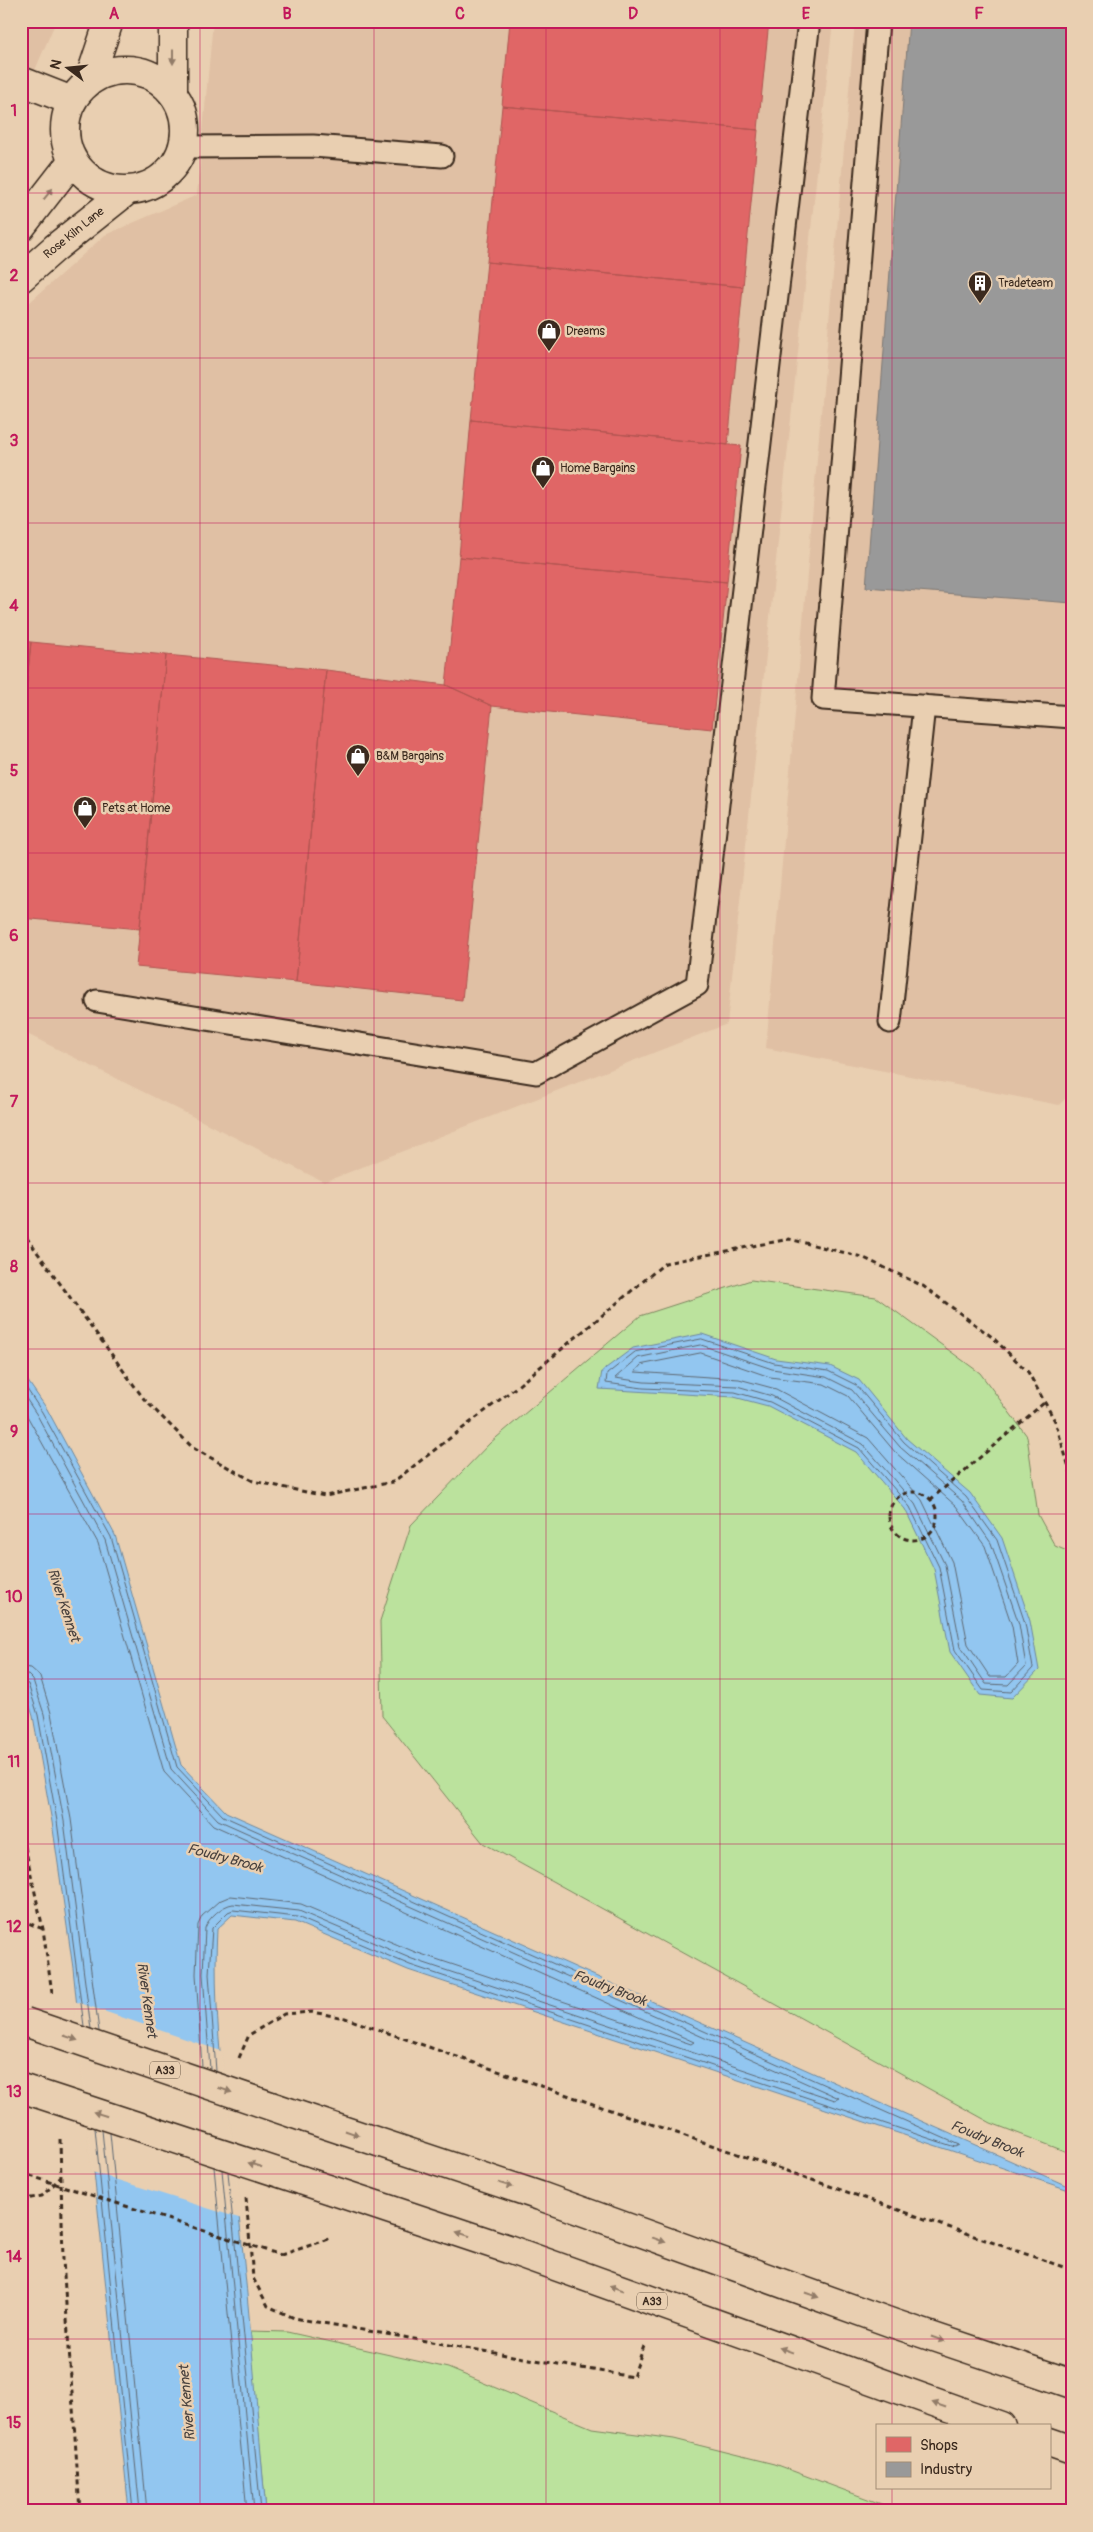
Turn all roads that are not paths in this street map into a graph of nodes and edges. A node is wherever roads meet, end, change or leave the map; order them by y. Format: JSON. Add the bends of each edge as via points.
{"nodes":[{"id":1,"x":109,"y":21,"type":"edge"},
{"id":2,"x":173,"y":21,"type":"edge"},
{"id":3,"x":808,"y":21,"type":"edge"},
{"id":4,"x":878,"y":21,"type":"edge"},
{"id":5,"x":21,"y":81,"type":"edge"},
{"id":6,"x":80,"y":91,"type":"junction"},
{"id":7,"x":173,"y":94,"type":"junction"},
{"id":8,"x":183,"y":147,"type":"junction"},
{"id":9,"x":442,"y":156,"type":"dead end"},
{"id":10,"x":73,"y":160,"type":"junction"},
{"id":11,"x":128,"y":190,"type":"junction"},
{"id":12,"x":21,"y":227,"type":"edge"},
{"id":13,"x":21,"y":278,"type":"edge"},
{"id":14,"x":924,"y":706,"type":"junction"},
{"id":15,"x":1072,"y":717,"type":"edge"},
{"id":16,"x":97,"y":1002,"type":"dead end"},
{"id":17,"x":890,"y":1022,"type":"dead end"},
{"id":18,"x":23,"y":2022,"type":"edge"},
{"id":19,"x":21,"y":2088,"type":"edge"},
{"id":20,"x":1072,"y":2384,"type":"edge"},
{"id":21,"x":995,"y":2424,"type":"edge"},
{"id":22,"x":1050,"y":2442,"type":"edge"},
{"id":23,"x":1072,"y":2450,"type":"edge"}],
"edges":[{"from":1,"to":6,"type":"main road","name":"Rose Kiln Lane"},
{"from":2,"to":7,"type":"main road","name":"Rose Kiln Lane","one_way":true},
{"from":3,"to":16,"type":"lane","via":[[697,986],[536,1072]]},
{"from":4,"to":14,"type":"lane","via":[[823,699]]},
{"from":5,"to":6,"type":"main road"},
{"from":6,"to":7,"type":"main road","name":"Rose Kiln Lane","via":[[106,73],[124,69],[160,80]]},
{"from":6,"to":10,"type":"main road","name":"Rose Kiln Lane","via":[[65,120],[65,141]]},
{"from":7,"to":8,"type":"main road","name":"Rose Kiln Lane","via":[[182,110],[185,128]]},
{"from":8,"to":9,"type":"lane","via":[[313,146]]},
{"from":8,"to":11,"type":"main road","name":"Rose Kiln Lane","via":[[162,177],[146,186]]},
{"from":10,"to":11,"type":"main road","name":"Rose Kiln Lane","via":[[82,173],[96,183]]},
{"from":12,"to":10,"type":"main road","one_way":true},
{"from":11,"to":13,"type":"main road","name":"Rose Kiln Lane"},
{"from":14,"to":15,"type":"lane"},
{"from":14,"to":17,"type":"lane"},
{"from":18,"to":20,"type":"main road","number":"A33","one_way":true,"bridge":true,"via":[[540,2196],[854,2310]]},
{"from":21,"to":19,"type":"main road","number":"A33","one_way":true,"bridge":true,"via":[[508,2249]]},
{"from":22,"to":23,"type":"main road"}]}
